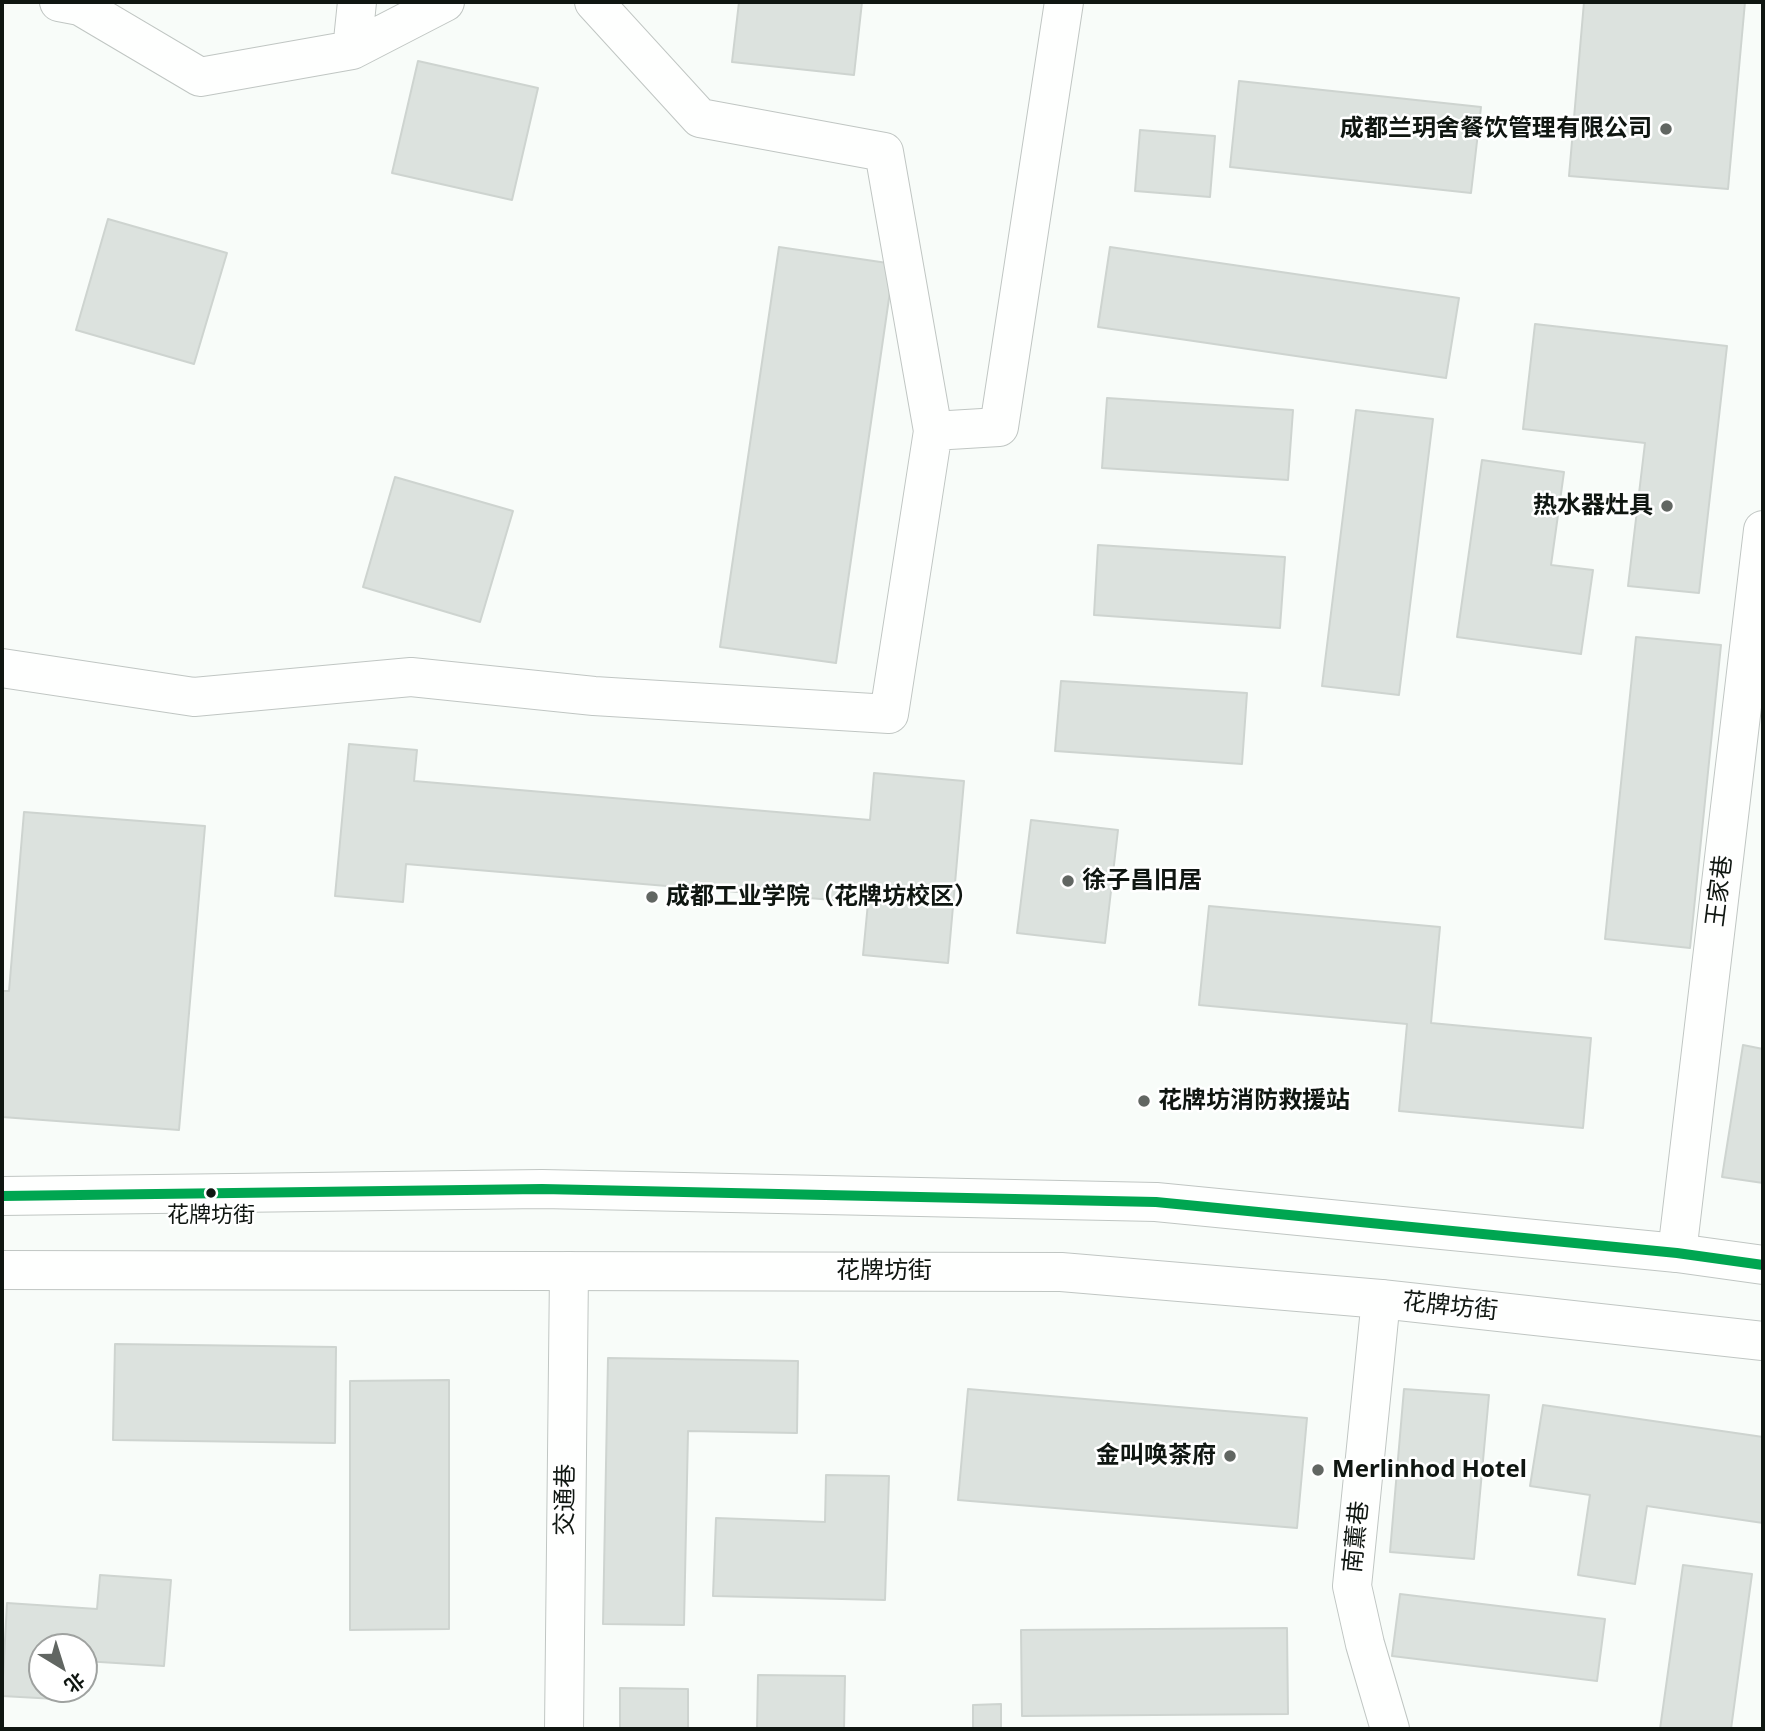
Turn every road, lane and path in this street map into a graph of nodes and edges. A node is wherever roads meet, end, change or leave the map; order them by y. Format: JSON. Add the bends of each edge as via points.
{"nodes":[{"id":1,"x":59,"y":2,"type":"edge"},
{"id":2,"x":357,"y":2,"type":"edge"},
{"id":3,"x":445,"y":2,"type":"edge"},
{"id":4,"x":594,"y":2,"type":"edge"},
{"id":5,"x":1064,"y":2,"type":"edge"},
{"id":6,"x":352,"y":51,"type":"junction"},
{"id":7,"x":933,"y":431,"type":"junction"},
{"id":8,"x":1763,"y":530,"type":"edge"},
{"id":9,"x":2,"y":668,"type":"edge"},
{"id":10,"x":2,"y":1196,"type":"edge"},
{"id":11,"x":1677,"y":1253,"type":"junction"},
{"id":12,"x":1763,"y":1265,"type":"edge"},
{"id":13,"x":2,"y":1270,"type":"edge"},
{"id":14,"x":569,"y":1270,"type":"junction"},
{"id":15,"x":1381,"y":1299,"type":"junction"},
{"id":16,"x":1763,"y":1341,"type":"edge"},
{"id":17,"x":564,"y":1729,"type":"edge"},
{"id":18,"x":1390,"y":1729,"type":"edge"}],
"edges":[{"from":1,"to":6,"type":"main road","via":[[80,6],[200,77]]},
{"from":2,"to":6,"type":"main road"},
{"from":3,"to":6,"type":"main road"},
{"from":4,"to":7,"type":"main road","via":[[700,118],[884,152]]},
{"from":5,"to":7,"type":"main road","via":[[999,427]]},
{"from":7,"to":9,"type":"main road","via":[[889,713],[594,696],[411,677],[194,697]]},
{"from":8,"to":11,"type":"main road","name":"王家巷"},
{"from":10,"to":11,"type":"main road","via":[[542,1189],[1156,1202]]},
{"from":11,"to":12,"type":"main road"},
{"from":13,"to":14,"type":"main road","name":"花牌坊街"},
{"from":14,"to":15,"type":"main road","name":"花牌坊街","via":[[1061,1272]]},
{"from":14,"to":17,"type":"main road","name":"交通巷"},
{"from":15,"to":16,"type":"main road","name":"花牌坊街"},
{"from":15,"to":18,"type":"main road","name":"南薰巷","via":[[1352,1586]]}]}
